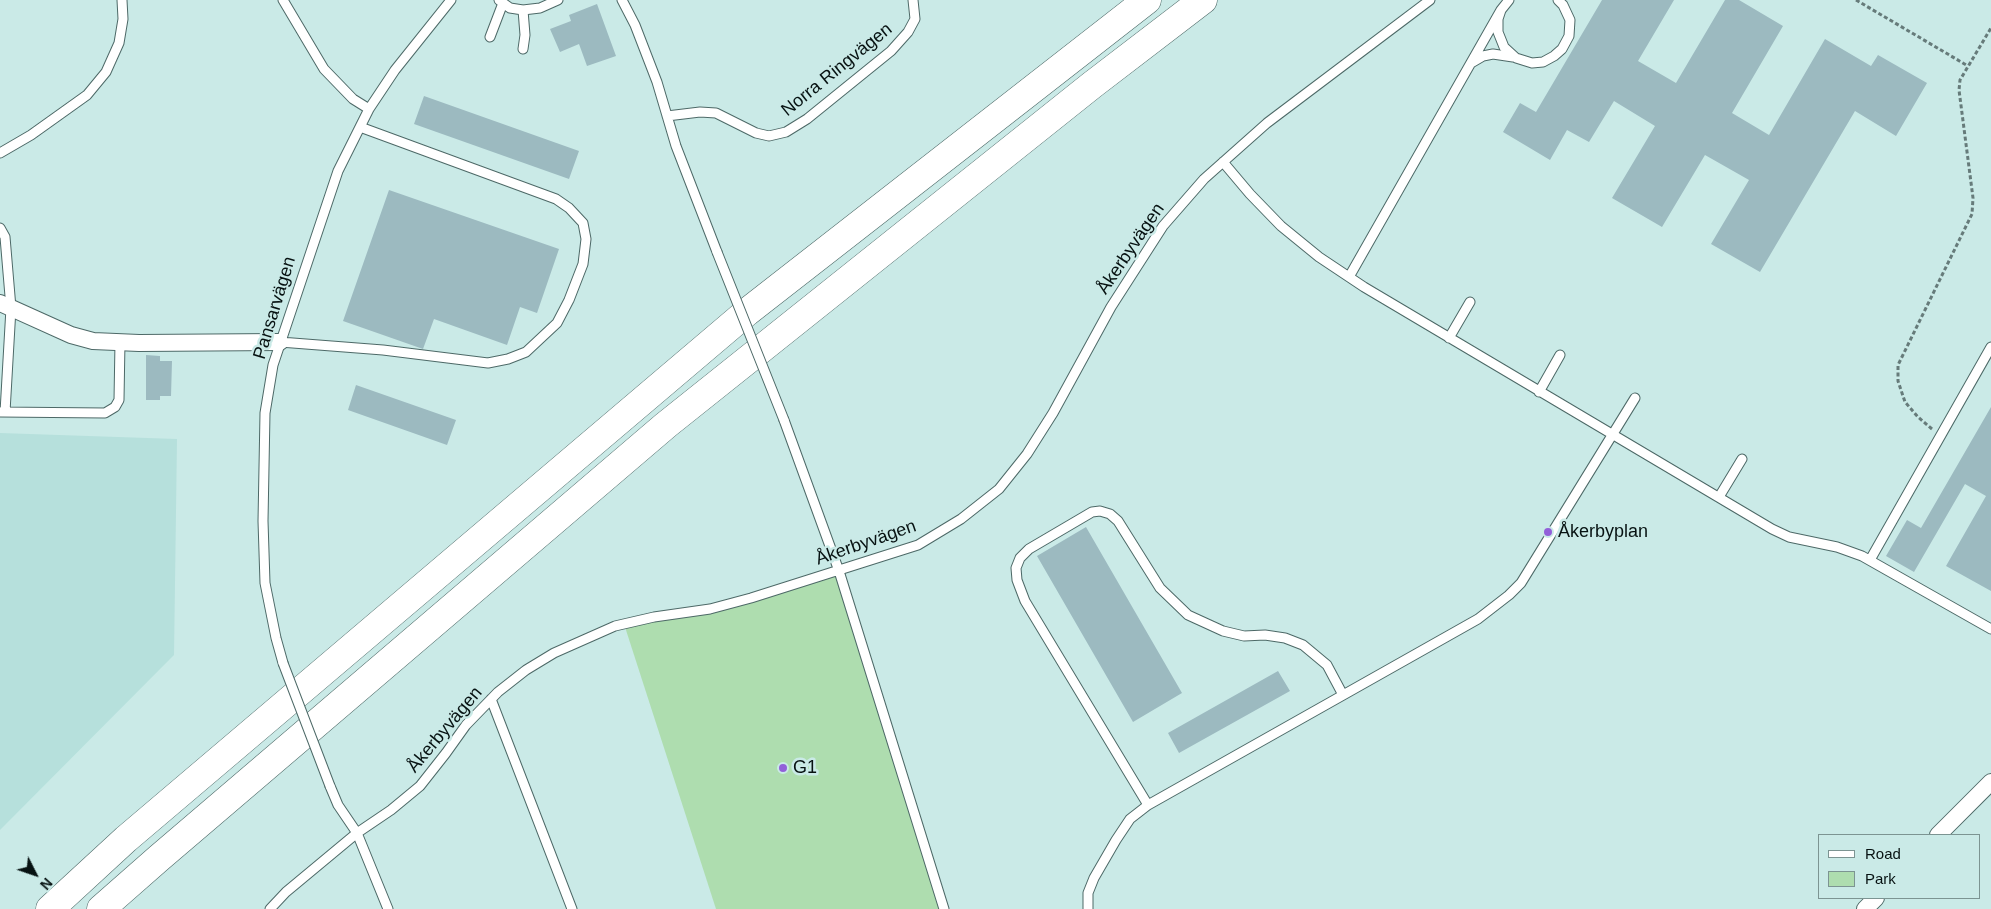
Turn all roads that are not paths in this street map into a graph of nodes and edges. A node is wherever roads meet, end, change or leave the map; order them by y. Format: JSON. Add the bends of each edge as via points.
{"nodes":[{"id":1,"x":283,"y":0,"type":"edge"},
{"id":2,"x":451,"y":0,"type":"edge"},
{"id":3,"x":558,"y":0,"type":"edge"},
{"id":4,"x":622,"y":0,"type":"edge"},
{"id":5,"x":913,"y":0,"type":"edge"},
{"id":6,"x":1148,"y":0,"type":"edge"},
{"id":7,"x":1203,"y":0,"type":"edge"},
{"id":8,"x":1430,"y":0,"type":"edge"},
{"id":9,"x":1509,"y":0,"type":"edge"},
{"id":10,"x":1558,"y":0,"type":"edge"},
{"id":11,"x":501,"y":2,"type":"edge"},
{"id":12,"x":122,"y":4,"type":"edge"},
{"id":13,"x":112,"y":9,"type":"dead end"},
{"id":14,"x":523,"y":10,"type":"junction"},
{"id":15,"x":1502,"y":10,"type":"junction"},
{"id":16,"x":490,"y":37,"type":"dead end"},
{"id":17,"x":523,"y":49,"type":"dead end"},
{"id":18,"x":1516,"y":58,"type":"junction"},
{"id":19,"x":1471,"y":63,"type":"junction"},
{"id":20,"x":369,"y":109,"type":"junction"},
{"id":21,"x":667,"y":116,"type":"junction"},
{"id":22,"x":360,"y":127,"type":"junction"},
{"id":23,"x":0,"y":153,"type":"edge"},
{"id":24,"x":1223,"y":162,"type":"junction"},
{"id":25,"x":0,"y":228,"type":"edge"},
{"id":26,"x":1349,"y":277,"type":"junction"},
{"id":27,"x":1470,"y":302,"type":"dead end"},
{"id":28,"x":5,"y":305,"type":"edge"},
{"id":29,"x":1449,"y":338,"type":"junction"},
{"id":30,"x":120,"y":342,"type":"junction"},
{"id":31,"x":280,"y":342,"type":"junction"},
{"id":32,"x":1991,"y":347,"type":"edge"},
{"id":33,"x":1560,"y":354,"type":"dead end"},
{"id":34,"x":1539,"y":392,"type":"junction"},
{"id":35,"x":1635,"y":398,"type":"dead end"},
{"id":36,"x":3,"y":412,"type":"edge"},
{"id":37,"x":1612,"y":436,"type":"junction"},
{"id":38,"x":1742,"y":459,"type":"dead end"},
{"id":39,"x":1719,"y":497,"type":"junction"},
{"id":40,"x":1870,"y":560,"type":"junction"},
{"id":41,"x":839,"y":571,"type":"junction"},
{"id":42,"x":1991,"y":629,"type":"edge"},
{"id":43,"x":1343,"y":695,"type":"junction"},
{"id":44,"x":491,"y":699,"type":"junction"},
{"id":45,"x":1991,"y":782,"type":"edge"},
{"id":46,"x":1148,"y":805,"type":"junction"},
{"id":47,"x":357,"y":833,"type":"junction"},
{"id":48,"x":1939,"y":834,"type":"edge"},
{"id":49,"x":1875,"y":899,"type":"edge"},
{"id":50,"x":50,"y":909,"type":"edge"},
{"id":51,"x":101,"y":909,"type":"edge"},
{"id":52,"x":270,"y":909,"type":"edge"},
{"id":53,"x":388,"y":909,"type":"edge"},
{"id":54,"x":572,"y":909,"type":"edge"},
{"id":55,"x":944,"y":909,"type":"edge"},
{"id":56,"x":1088,"y":909,"type":"edge"},
{"id":57,"x":1865,"y":909,"type":"edge"}],
"edges":[{"from":1,"to":20,"type":"lane","via":[[324,69],[353,99]]},
{"from":2,"to":20,"type":"lane","name":"Pansarvägen","via":[[395,70]]},
{"from":3,"to":14,"type":"lane","via":[[540,8]]},
{"from":4,"to":21,"type":"lane","via":[[638,33]]},
{"from":5,"to":21,"type":"lane","name":"Norra Ringvägen","via":[[915,19],[891,51],[786,132],[769,136],[756,133],[716,113]]},
{"from":6,"to":50,"type":"highway","via":[[747,312],[126,838]]},
{"from":7,"to":51,"type":"highway","via":[[666,425]]},
{"from":8,"to":24,"type":"lane","name":"Åkerbyvägen","via":[[1288,106]]},
{"from":9,"to":15,"type":"lane"},
{"from":10,"to":18,"type":"lane","via":[[1570,20],[1569,36],[1562,49],[1543,62],[1532,63]]},
{"from":11,"to":14,"type":"lane","via":[[510,8]]},
{"from":11,"to":16,"type":"lane"},
{"from":12,"to":13,"type":"lane"},
{"from":12,"to":23,"type":"lane","via":[[119,42],[111,50],[106,72],[87,95]]},
{"from":14,"to":17,"type":"lane"},
{"from":15,"to":18,"type":"lane","via":[[1498,32],[1504,47]]},
{"from":15,"to":19,"type":"lane"},
{"from":18,"to":19,"type":"lane","via":[[1493,54]]},
{"from":19,"to":26,"type":"lane"},
{"from":20,"to":22,"type":"lane","name":"Pansarvägen"},
{"from":21,"to":41,"type":"lane","bridge":true},
{"from":22,"to":31,"type":"lane","name":"Pansarvägen","via":[[338,171]]},
{"from":22,"to":31,"type":"lane","via":[[556,199],[569,208],[583,222],[586,240],[582,264],[569,300],[557,324],[526,352],[488,363]]},
{"from":24,"to":26,"type":"lane","via":[[1281,226]]},
{"from":24,"to":41,"type":"lane","name":"Åkerbyvägen","via":[[1163,226],[1111,307],[1037,438],[999,489],[961,519],[918,545]]},
{"from":25,"to":28,"type":"lane","via":[[5,237]]},
{"from":26,"to":29,"type":"lane"},
{"from":27,"to":29,"type":"lane"},
{"from":28,"to":30,"type":"street","via":[[71,335],[94,341]]},
{"from":28,"to":36,"type":"lane"},
{"from":29,"to":34,"type":"lane"},
{"from":30,"to":31,"type":"street"},
{"from":30,"to":36,"type":"lane","via":[[119,400],[105,413]]},
{"from":31,"to":47,"type":"lane","name":"Pansarvägen","bridge":true,"via":[[265,413],[262,521],[265,583],[283,664],[338,805]]},
{"from":32,"to":40,"type":"lane"},
{"from":33,"to":34,"type":"lane"},
{"from":34,"to":37,"type":"lane"},
{"from":35,"to":37,"type":"lane"},
{"from":37,"to":39,"type":"lane"},
{"from":37,"to":43,"type":"lane","via":[[1521,584],[1478,619]]},
{"from":38,"to":39,"type":"lane"},
{"from":39,"to":40,"type":"lane","via":[[1789,537],[1837,547]]},
{"from":40,"to":42,"type":"lane"},
{"from":41,"to":44,"type":"lane","name":"Åkerbyvägen","via":[[710,609],[615,626],[554,653],[526,670]]},
{"from":41,"to":55,"type":"lane"},
{"from":43,"to":46,"type":"lane"},
{"from":43,"to":46,"type":"lane","via":[[1327,665],[1303,645],[1265,635],[1244,636],[1188,615],[1160,588],[1118,521],[1110,514],[1092,512],[1029,549],[1016,568],[1017,580],[1025,601]]},
{"from":44,"to":47,"type":"lane","name":"Åkerbyvägen","via":[[466,725],[420,786]]},
{"from":44,"to":54,"type":"lane"},
{"from":45,"to":48,"type":"street"},
{"from":46,"to":56,"type":"lane","via":[[1130,819],[1111,848],[1088,893]]},
{"from":47,"to":52,"type":"lane","name":"Åkerbyvägen"},
{"from":47,"to":53,"type":"lane"},
{"from":49,"to":57,"type":"street"}]}
